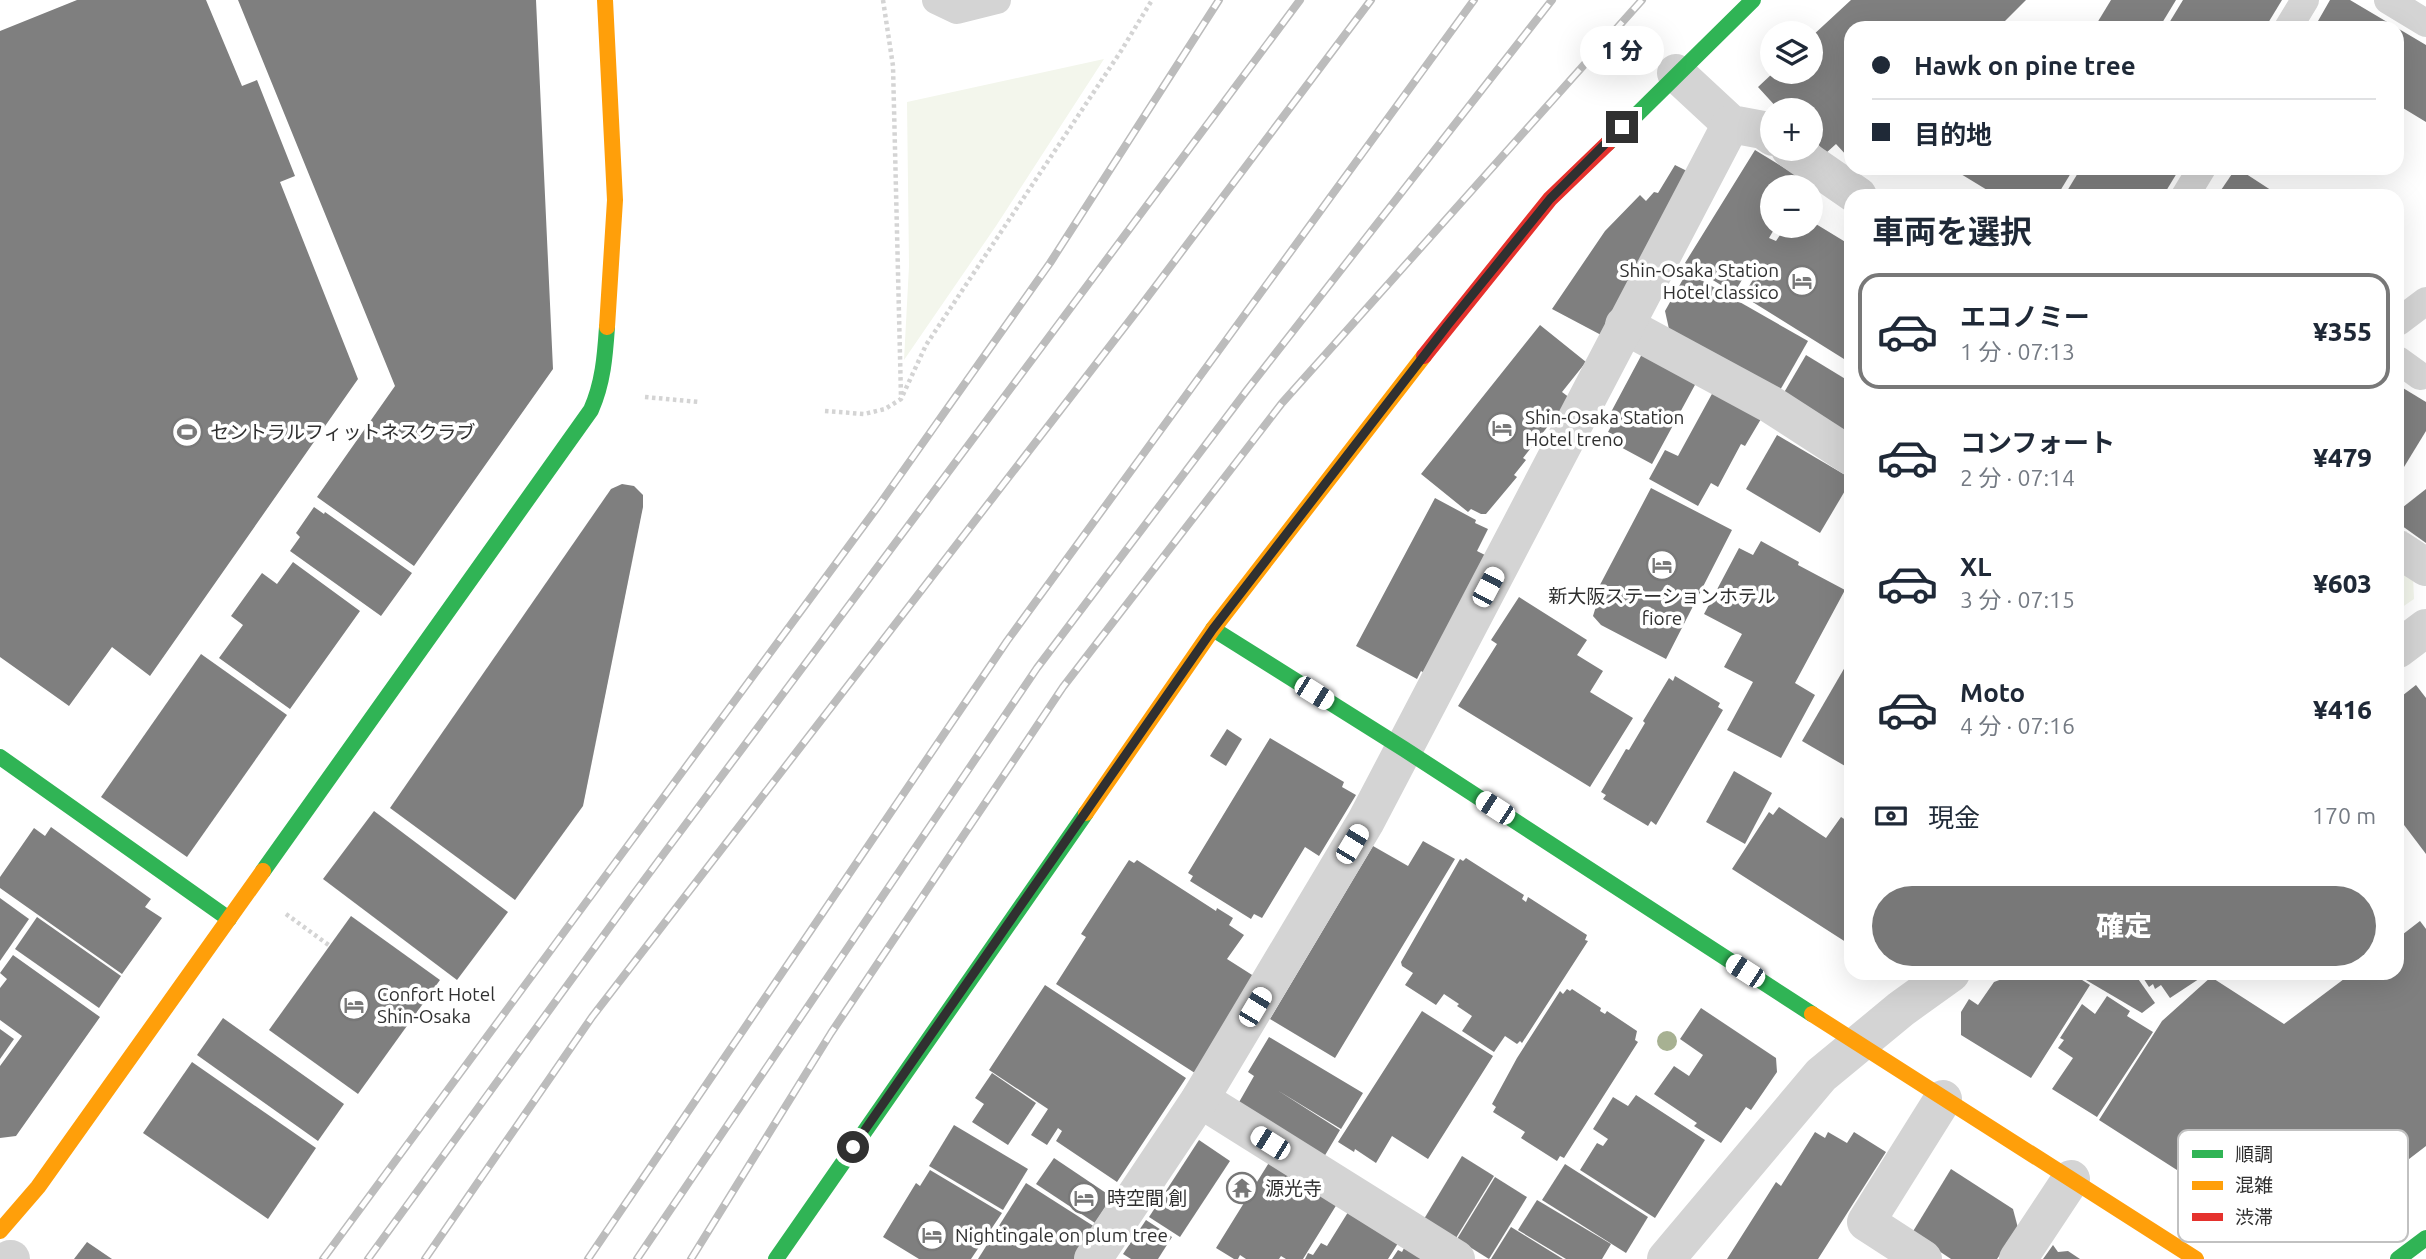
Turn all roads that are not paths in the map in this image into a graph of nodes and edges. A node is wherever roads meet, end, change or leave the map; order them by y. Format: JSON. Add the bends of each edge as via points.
{"nodes":[{"id":1,"x":605,"y":0,"type":"edge"},
{"id":2,"x":936,"y":0,"type":"edge"},
{"id":3,"x":997,"y":0,"type":"edge"},
{"id":4,"x":1753,"y":0,"type":"edge"},
{"id":5,"x":2305,"y":0,"type":"edge"},
{"id":6,"x":2388,"y":0,"type":"edge"},
{"id":7,"x":2292,"y":21,"type":"edge"},
{"id":8,"x":2426,"y":23,"type":"edge"},
{"id":9,"x":1676,"y":73,"type":"junction"},
{"id":10,"x":1731,"y":124,"type":"junction"},
{"id":11,"x":1760,"y":129,"type":"edge"},
{"id":12,"x":1807,"y":161,"type":"edge"},
{"id":13,"x":1848,"y":189,"type":"edge"},
{"id":14,"x":2426,"y":300,"type":"edge"},
{"id":15,"x":2404,"y":317,"type":"edge"},
{"id":16,"x":1624,"y":325,"type":"junction"},
{"id":17,"x":1844,"y":452,"type":"edge"},
{"id":18,"x":2404,"y":553,"type":"edge"},
{"id":19,"x":2426,"y":567,"type":"edge"},
{"id":20,"x":2426,"y":628,"type":"edge"},
{"id":21,"x":1213,"y":629,"type":"junction"},
{"id":22,"x":2404,"y":644,"type":"edge"},
{"id":23,"x":1404,"y":749,"type":"junction"},
{"id":24,"x":0,"y":757,"type":"edge"},
{"id":25,"x":229,"y":919,"type":"junction"},
{"id":26,"x":1941,"y":980,"type":"edge"},
{"id":27,"x":1859,"y":1045,"type":"junction"},
{"id":28,"x":1200,"y":1100,"type":"junction"},
{"id":29,"x":1942,"y":1100,"type":"junction"},
{"id":30,"x":2071,"y":1179,"type":"junction"},
{"id":31,"x":0,"y":1231,"type":"edge"},
{"id":32,"x":2426,"y":1238,"type":"edge"},
{"id":33,"x":0,"y":1249,"type":"edge"},
{"id":34,"x":10,"y":1259,"type":"edge"},
{"id":35,"x":776,"y":1259,"type":"edge"},
{"id":36,"x":1093,"y":1259,"type":"edge"},
{"id":37,"x":1456,"y":1259,"type":"edge"},
{"id":38,"x":1666,"y":1259,"type":"edge"},
{"id":39,"x":1923,"y":1259,"type":"edge"},
{"id":40,"x":2018,"y":1259,"type":"edge"},
{"id":41,"x":2196,"y":1259,"type":"edge"},
{"id":42,"x":2398,"y":1259,"type":"edge"}],
"edges":[{"from":1,"to":25,"type":"street","via":[[615,200],[608,332],[598,394]]},
{"from":2,"to":3,"type":"lane","via":[[957,9]]},
{"from":4,"to":9,"type":"street"},
{"from":5,"to":7,"type":"lane"},
{"from":6,"to":8,"type":"lane"},
{"from":9,"to":10,"type":"street"},
{"from":9,"to":21,"type":"street","via":[[1550,199]]},
{"from":10,"to":11,"type":"street"},
{"from":10,"to":16,"type":"street"},
{"from":12,"to":13,"type":"street"},
{"from":14,"to":15,"type":"lane"},
{"from":16,"to":17,"type":"street","via":[[1770,404]]},
{"from":16,"to":23,"type":"street"},
{"from":18,"to":19,"type":"street"},
{"from":20,"to":22,"type":"street"},
{"from":21,"to":23,"type":"street"},
{"from":21,"to":35,"type":"street"},
{"from":23,"to":27,"type":"street"},
{"from":23,"to":28,"type":"street"},
{"from":24,"to":25,"type":"street"},
{"from":25,"to":31,"type":"street","via":[[38,1187]]},
{"from":26,"to":27,"type":"street"},
{"from":27,"to":29,"type":"street"},
{"from":27,"to":38,"type":"street","via":[[1821,1075]]},
{"from":28,"to":36,"type":"street"},
{"from":28,"to":37,"type":"street"},
{"from":29,"to":30,"type":"street"},
{"from":29,"to":39,"type":"street","via":[[1866,1222]]},
{"from":30,"to":40,"type":"street"},
{"from":30,"to":41,"type":"street"},
{"from":32,"to":42,"type":"street"},
{"from":33,"to":34,"type":"street"}]}
